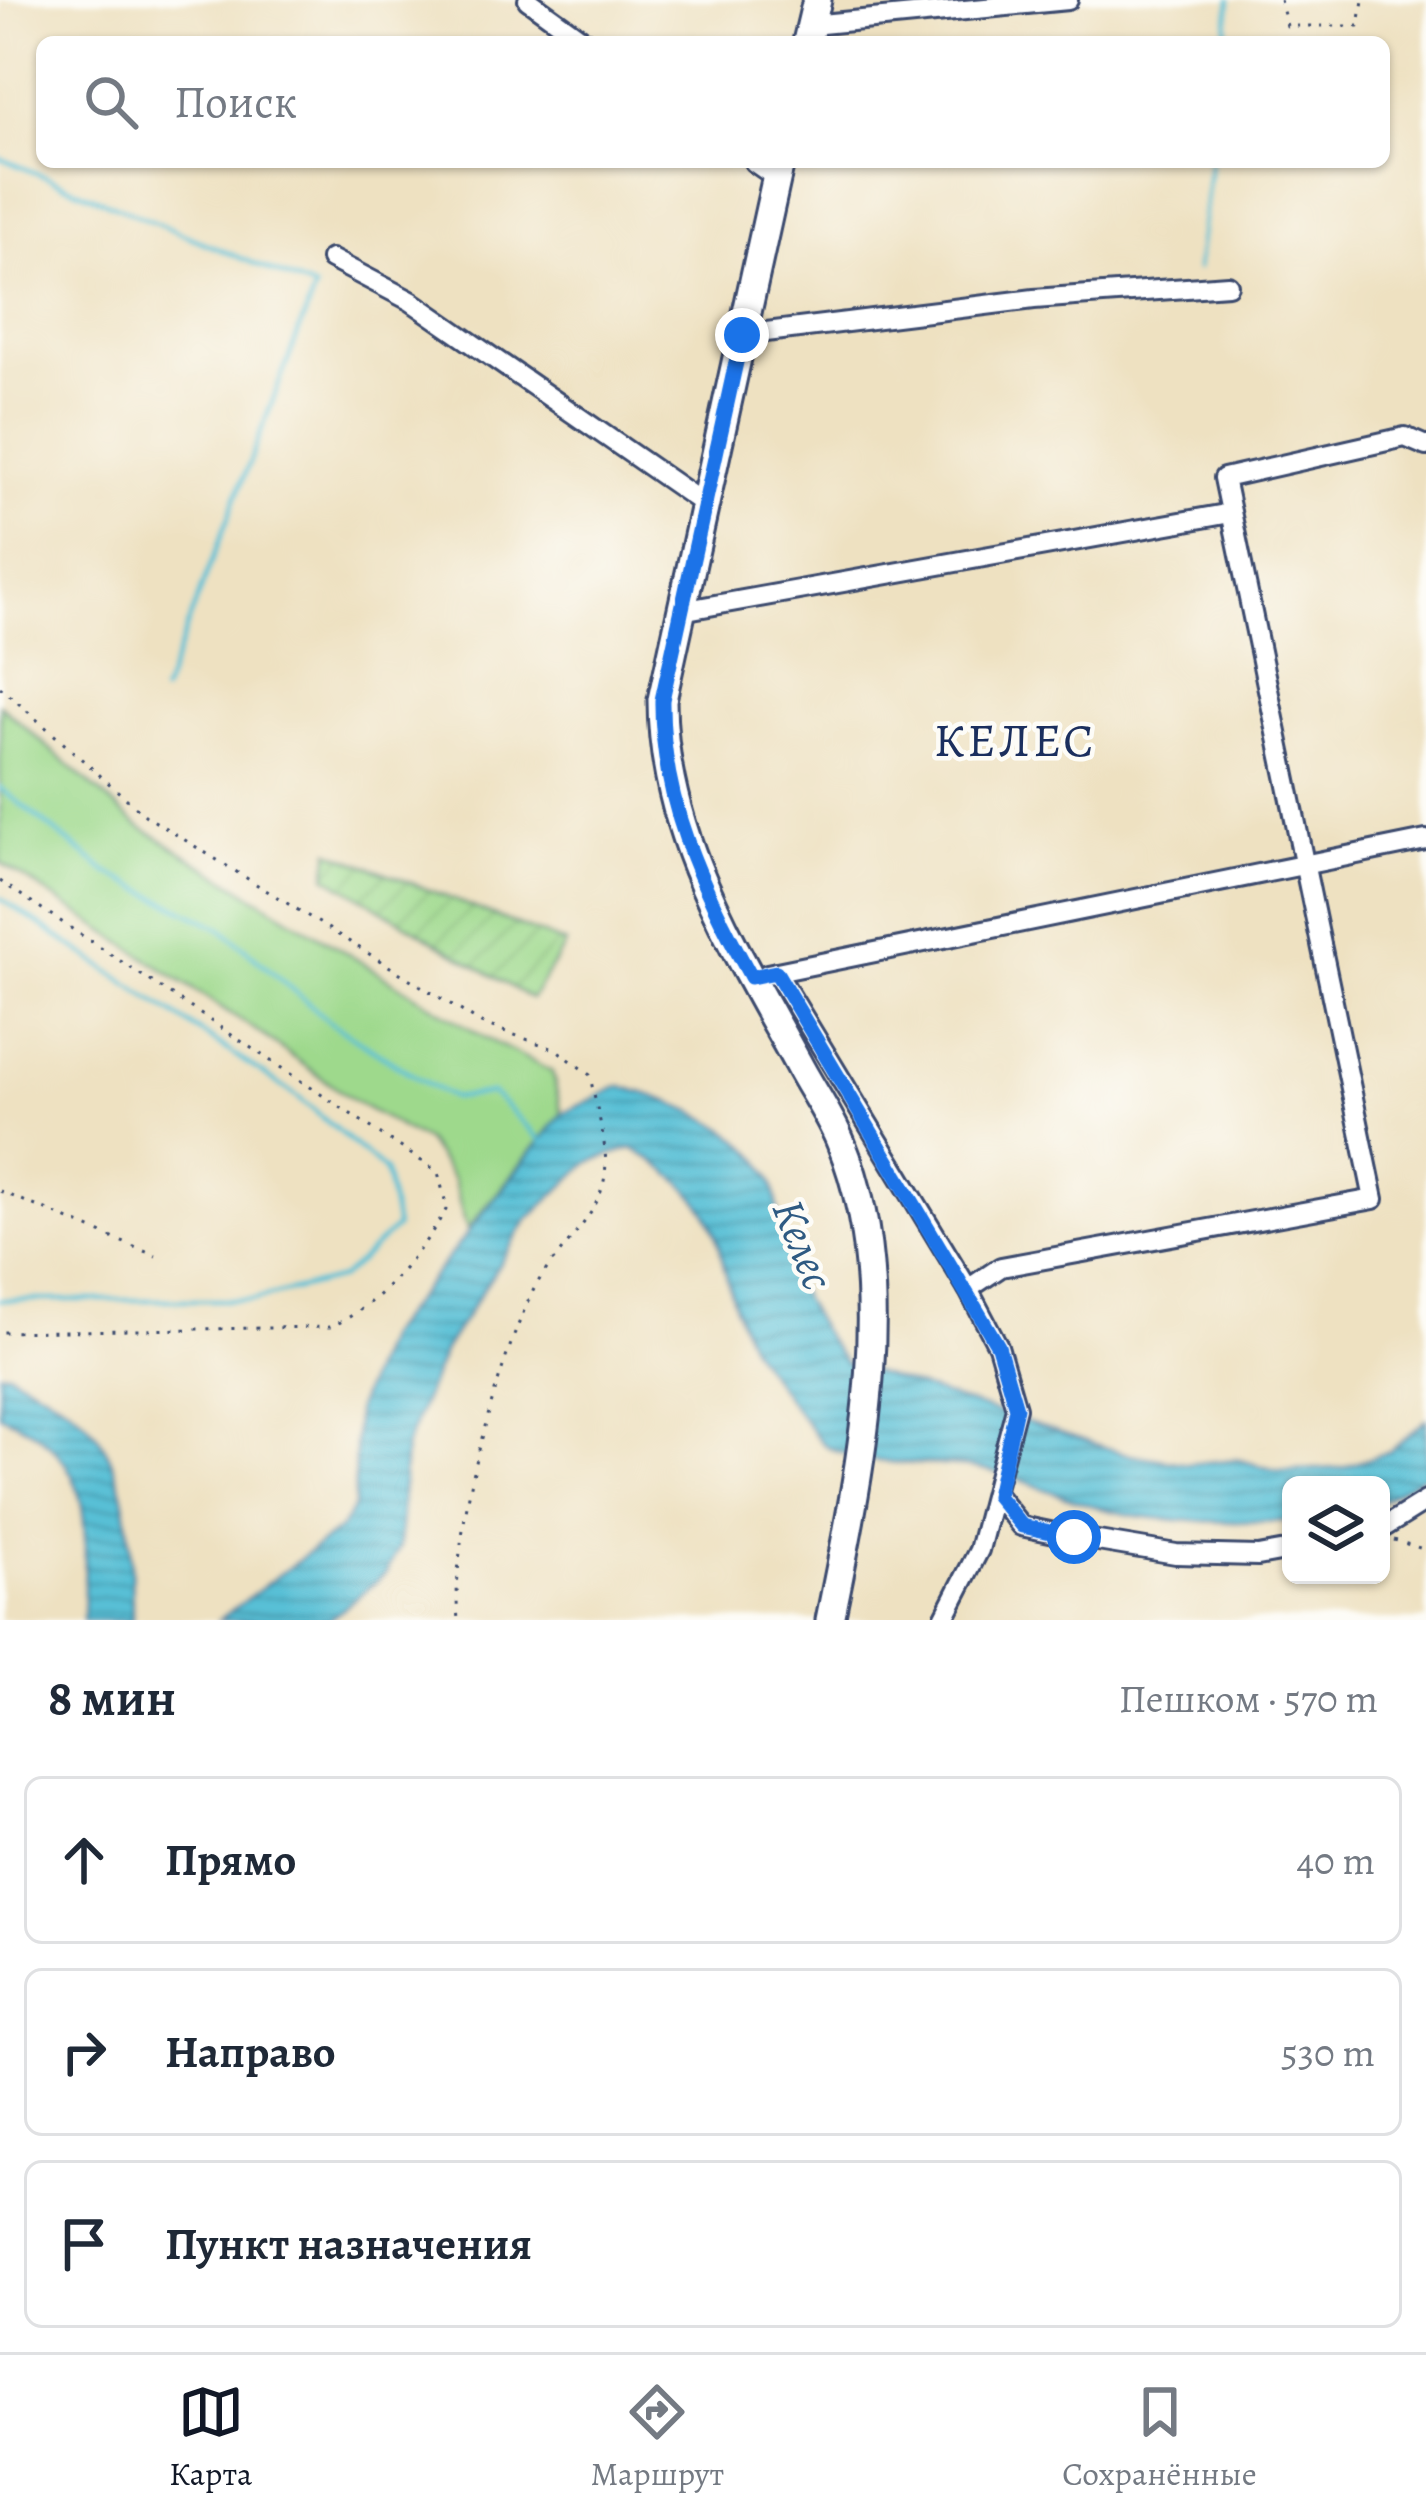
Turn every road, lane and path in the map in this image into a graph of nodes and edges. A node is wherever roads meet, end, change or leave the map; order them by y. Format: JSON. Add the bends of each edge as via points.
{"nodes":[{"id":1,"x":527,"y":0,"type":"edge"},
{"id":2,"x":1068,"y":0,"type":"edge"},
{"id":3,"x":1280,"y":0,"type":"edge"},
{"id":4,"x":1363,"y":0,"type":"edge"},
{"id":5,"x":812,"y":22,"type":"edge"},
{"id":6,"x":578,"y":36,"type":"edge"},
{"id":7,"x":770,"y":168,"type":"edge"},
{"id":8,"x":332,"y":259,"type":"dead end"},
{"id":9,"x":1228,"y":285,"type":"dead end"},
{"id":10,"x":742,"y":335,"type":"junction"},
{"id":11,"x":1426,"y":446,"type":"edge"},
{"id":12,"x":704,"y":504,"type":"junction"},
{"id":13,"x":1231,"y":513,"type":"junction"},
{"id":14,"x":681,"y":611,"type":"junction"},
{"id":15,"x":0,"y":687,"type":"edge"},
{"id":16,"x":1426,"y":840,"type":"edge"},
{"id":17,"x":1304,"y":865,"type":"junction"},
{"id":18,"x":0,"y":880,"type":"edge"},
{"id":19,"x":763,"y":975,"type":"junction"},
{"id":20,"x":862,"y":1114,"type":"junction"},
{"id":21,"x":833,"y":1128,"type":"junction"},
{"id":22,"x":0,"y":1191,"type":"edge"},
{"id":23,"x":156,"y":1256,"type":"dead end"},
{"id":24,"x":968,"y":1288,"type":"junction"},
{"id":25,"x":0,"y":1332,"type":"edge"},
{"id":26,"x":997,"y":1496,"type":"junction"},
{"id":27,"x":1426,"y":1501,"type":"edge"},
{"id":28,"x":1390,"y":1523,"type":"edge"},
{"id":29,"x":1022,"y":1526,"type":"junction"},
{"id":30,"x":1390,"y":1541,"type":"edge"},
{"id":31,"x":979,"y":1550,"type":"junction"},
{"id":32,"x":1426,"y":1550,"type":"edge"},
{"id":33,"x":1282,"y":1552,"type":"edge"},
{"id":34,"x":458,"y":1620,"type":"edge"},
{"id":35,"x":830,"y":1620,"type":"edge"},
{"id":36,"x":943,"y":1620,"type":"edge"}],
"edges":[{"from":1,"to":6,"type":"street"},
{"from":2,"to":5,"type":"street"},
{"from":3,"to":4,"type":"path","via":[[1287,26],[1359,26]]},
{"from":7,"to":10,"type":"main road"},
{"from":8,"to":12,"type":"street","via":[[411,301]]},
{"from":9,"to":10,"type":"street"},
{"from":10,"to":12,"type":"main road"},
{"from":11,"to":13,"type":"street","via":[[1405,436],[1224,478]]},
{"from":12,"to":14,"type":"main road"},
{"from":13,"to":14,"type":"street"},
{"from":13,"to":17,"type":"street"},
{"from":14,"to":19,"type":"main road","via":[[662,700],[672,802],[707,898]]},
{"from":15,"to":34,"type":"path","via":[[146,816],[481,1023],[557,1050],[590,1075],[605,1174],[594,1208],[535,1286],[504,1360],[479,1450]]},
{"from":16,"to":17,"type":"street"},
{"from":17,"to":19,"type":"street"},
{"from":17,"to":24,"type":"street","via":[[1374,1199],[1001,1267]]},
{"from":18,"to":25,"type":"path","via":[[438,1172],[447,1208],[359,1315],[330,1327]]},
{"from":19,"to":20,"type":"street"},
{"from":19,"to":21,"type":"main road"},
{"from":20,"to":21,"type":"street"},
{"from":20,"to":24,"type":"street"},
{"from":21,"to":35,"type":"main road","via":[[862,1211],[873,1324]]},
{"from":22,"to":23,"type":"path"},
{"from":24,"to":26,"type":"street","via":[[998,1346],[1016,1408]]},
{"from":26,"to":29,"type":"street"},
{"from":26,"to":31,"type":"street"},
{"from":27,"to":28,"type":"street"},
{"from":29,"to":31,"type":"street"},
{"from":29,"to":33,"type":"street","via":[[1176,1554]]},
{"from":30,"to":32,"type":"path"},
{"from":31,"to":36,"type":"street"}]}
